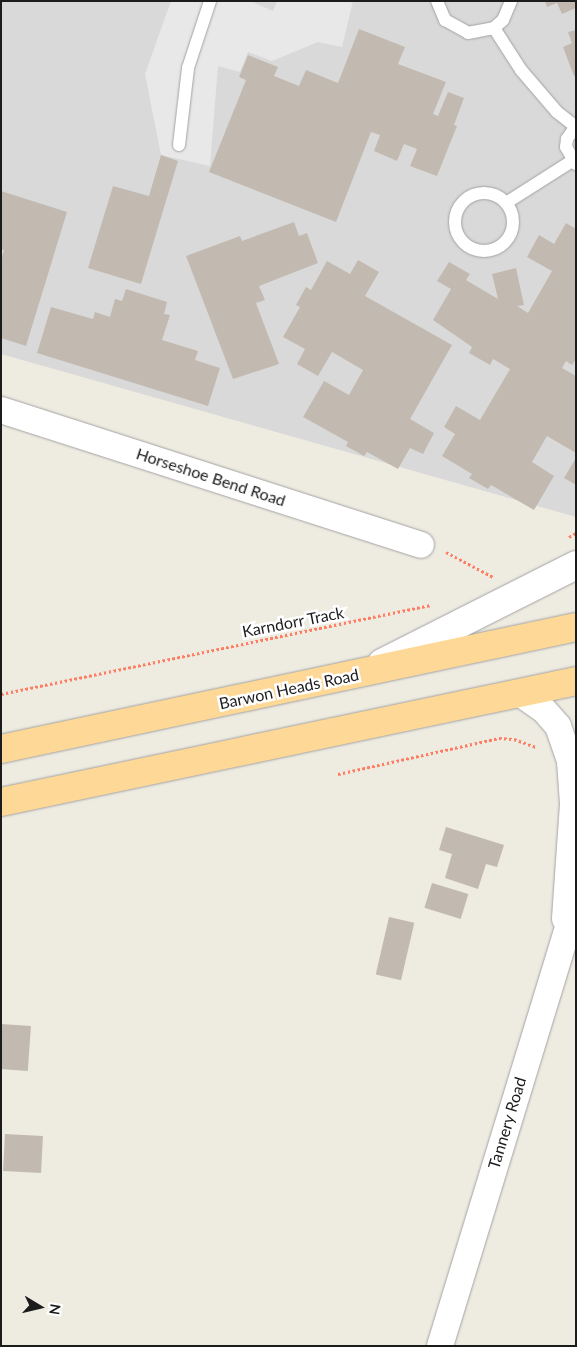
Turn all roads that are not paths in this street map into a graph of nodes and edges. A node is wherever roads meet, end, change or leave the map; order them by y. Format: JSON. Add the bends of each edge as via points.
{"nodes":[{"id":1,"x":210,"y":1,"type":"edge"},
{"id":2,"x":437,"y":1,"type":"edge"},
{"id":3,"x":511,"y":1,"type":"edge"},
{"id":4,"x":494,"y":28,"type":"junction"},
{"id":5,"x":576,"y":126,"type":"edge"},
{"id":6,"x":179,"y":145,"type":"dead end"},
{"id":7,"x":574,"y":162,"type":"edge"},
{"id":8,"x":506,"y":203,"type":"junction"},
{"id":9,"x":1,"y":410,"type":"edge"},
{"id":10,"x":421,"y":545,"type":"road end"},
{"id":11,"x":576,"y":565,"type":"edge"},
{"id":12,"x":576,"y":627,"type":"edge"},
{"id":13,"x":358,"y":674,"type":"junction"},
{"id":14,"x":576,"y":681,"type":"edge"},
{"id":15,"x":521,"y":694,"type":"junction"},
{"id":16,"x":1,"y":749,"type":"edge"},
{"id":17,"x":1,"y":802,"type":"edge"},
{"id":18,"x":576,"y":900,"type":"edge"},
{"id":19,"x":564,"y":937,"type":"junction"},
{"id":20,"x":440,"y":1346,"type":"edge"}],
"edges":[{"from":1,"to":6,"type":"lane","via":[[188,68]]},
{"from":2,"to":4,"type":"lane","via":[[445,20],[455,29],[481,33]]},
{"from":3,"to":4,"type":"lane","via":[[503,20]]},
{"from":4,"to":5,"type":"lane","via":[[521,70],[557,112]]},
{"from":5,"to":7,"type":"lane","via":[[566,147]]},
{"from":7,"to":8,"type":"lane"},
{"from":8,"to":8,"type":"lane","via":[[513,222],[506,241],[489,251],[469,247],[462,241],[457,232],[457,212],[469,197],[489,193]]},
{"from":9,"to":10,"type":"street","name":"Horseshoe Bend Road"},
{"from":11,"to":13,"type":"street","via":[[483,615]]},
{"from":12,"to":13,"type":"main road","name":"Barwon Heads Road"},
{"from":13,"to":16,"type":"main road","name":"Barwon Heads Road"},
{"from":14,"to":15,"type":"main road"},
{"from":15,"to":17,"type":"main road"},
{"from":15,"to":19,"type":"street","via":[[549,715],[564,738],[570,761],[573,804]]},
{"from":18,"to":19,"type":"street","name":"Tannery Road"},
{"from":19,"to":20,"type":"street","name":"Tannery Road"}]}
